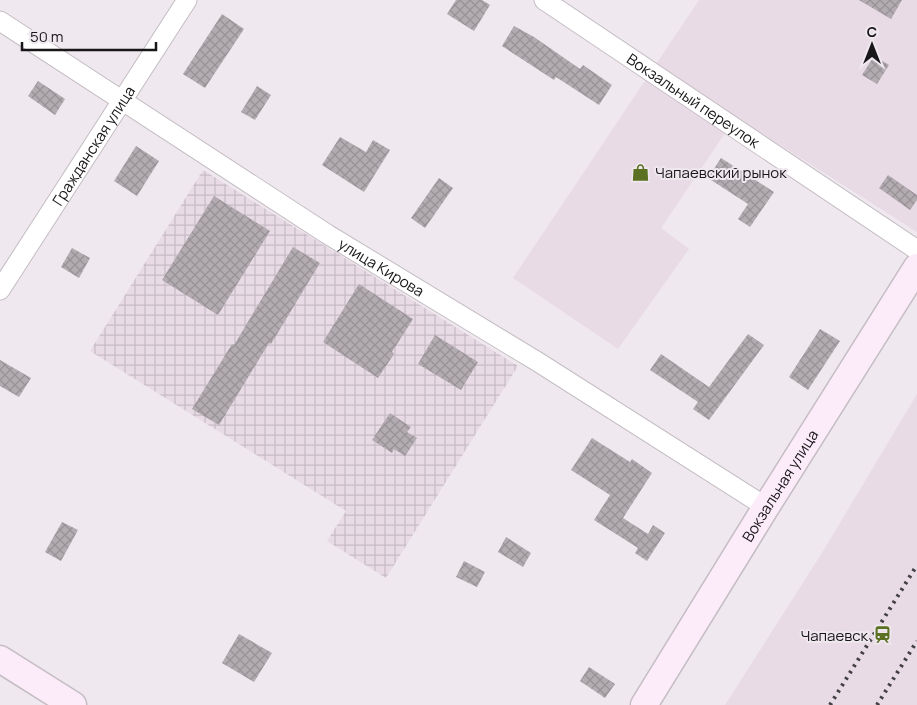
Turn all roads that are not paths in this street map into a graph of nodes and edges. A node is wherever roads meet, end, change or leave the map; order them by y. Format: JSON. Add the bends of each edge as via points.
{"nodes":[{"id":1,"x":187,"y":0,"type":"edge"},
{"id":2,"x":544,"y":0,"type":"edge"},
{"id":3,"x":0,"y":21,"type":"edge"},
{"id":4,"x":122,"y":101,"type":"junction"},
{"id":5,"x":917,"y":250,"type":"edge"},
{"id":6,"x":917,"y":267,"type":"edge"},
{"id":7,"x":0,"y":290,"type":"edge"},
{"id":8,"x":766,"y":507,"type":"junction"},
{"id":9,"x":0,"y":659,"type":"edge"},
{"id":10,"x":73,"y":705,"type":"edge"},
{"id":11,"x":644,"y":705,"type":"edge"}],
"edges":[{"from":1,"to":4,"type":"street","name":"Гражданская улица"},
{"from":2,"to":5,"type":"street","name":"Вокзальный переулок"},
{"from":3,"to":4,"type":"street","name":"улица Кирова"},
{"from":4,"to":7,"type":"street","name":"Гражданская улица"},
{"from":4,"to":8,"type":"street","name":"улица Кирова","via":[[327,234],[538,362]]},
{"from":6,"to":8,"type":"street","name":"Вокзальная улица"},
{"from":8,"to":11,"type":"street","name":"Вокзальная улица"},
{"from":9,"to":10,"type":"street"}]}
